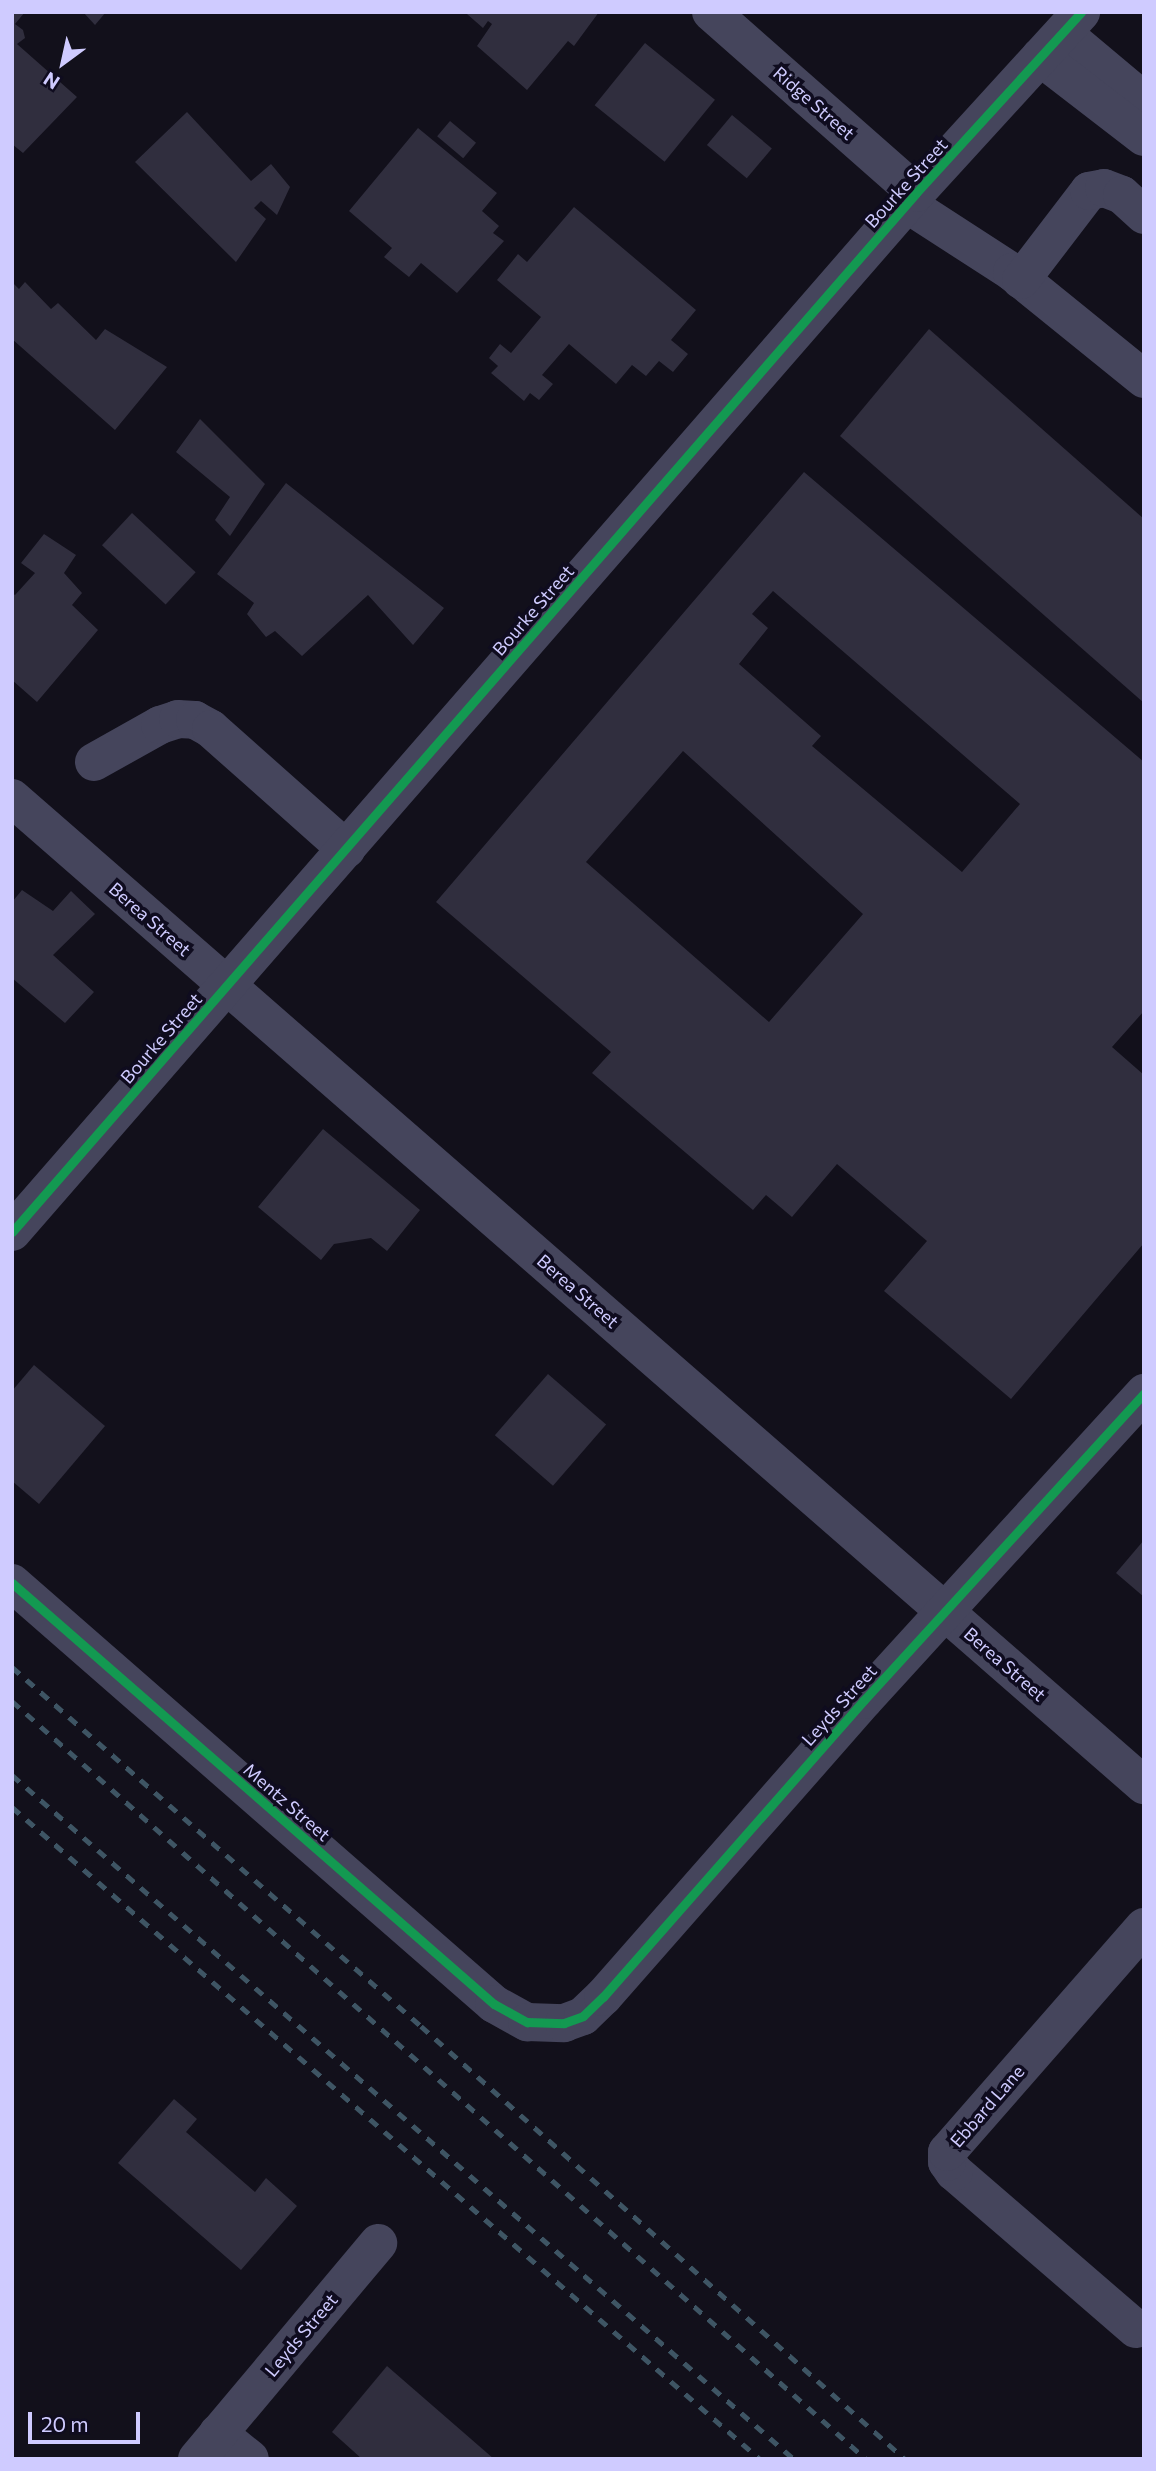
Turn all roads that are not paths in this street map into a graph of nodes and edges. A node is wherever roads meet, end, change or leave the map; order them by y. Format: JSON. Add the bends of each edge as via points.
{"nodes":[{"id":1,"x":711,"y":12,"type":"edge"},
{"id":2,"x":1061,"y":34,"type":"edge"},
{"id":3,"x":1144,"y":101,"type":"edge"},
{"id":4,"x":1144,"y":137,"type":"edge"},
{"id":5,"x":919,"y":191,"type":"junction"},
{"id":6,"x":1144,"y":215,"type":"edge"},
{"id":7,"x":1016,"y":276,"type":"junction"},
{"id":8,"x":1144,"y":379,"type":"edge"},
{"id":9,"x":93,"y":762,"type":"dead end"},
{"id":10,"x":12,"y":798,"type":"edge"},
{"id":11,"x":346,"y":849,"type":"junction"},
{"id":12,"x":228,"y":987,"type":"junction"},
{"id":13,"x":12,"y":1232,"type":"edge"},
{"id":14,"x":1144,"y":1393,"type":"edge"},
{"id":15,"x":12,"y":1583,"type":"edge"},
{"id":16,"x":946,"y":1612,"type":"junction"},
{"id":17,"x":1144,"y":1785,"type":"edge"},
{"id":18,"x":1144,"y":1927,"type":"edge"},
{"id":19,"x":551,"y":2025,"type":"joint"},
{"id":20,"x":378,"y":2243,"type":"dead end"},
{"id":21,"x":1136,"y":2329,"type":"dead end"},
{"id":22,"x":208,"y":2446,"type":"edge"},
{"id":23,"x":250,"y":2459,"type":"edge"}],
"edges":[{"from":1,"to":5,"type":"street","name":"Ridge Street"},
{"from":2,"to":3,"type":"street"},
{"from":2,"to":4,"type":"street"},
{"from":2,"to":5,"type":"street","name":"Bourke Street"},
{"from":5,"to":7,"type":"street","name":"Ridge Street"},
{"from":5,"to":11,"type":"street","name":"Bourke Street"},
{"from":6,"to":7,"type":"street","via":[[1122,195],[1104,188],[1089,191]]},
{"from":7,"to":8,"type":"street","name":"Ridge Street"},
{"from":9,"to":11,"type":"street","via":[[160,725],[195,720],[211,729]]},
{"from":10,"to":12,"type":"street","name":"Berea Street"},
{"from":11,"to":12,"type":"street","name":"Bourke Street"},
{"from":12,"to":13,"type":"street","name":"Bourke Street"},
{"from":12,"to":16,"type":"street","name":"Berea Street"},
{"from":14,"to":16,"type":"street","name":"Leyds Street"},
{"from":15,"to":19,"type":"street","name":"Mentz Street","via":[[494,2004],[521,2020]]},
{"from":16,"to":17,"type":"street","name":"Berea Street"},
{"from":16,"to":19,"type":"street","name":"Leyds Street","via":[[603,1997],[583,2016]]},
{"from":18,"to":21,"type":"street","name":"Ebbard Lane","via":[[947,2152],[954,2172]]},
{"from":20,"to":22,"type":"street","name":"Leyds Street"},
{"from":22,"to":23,"type":"street"}]}
